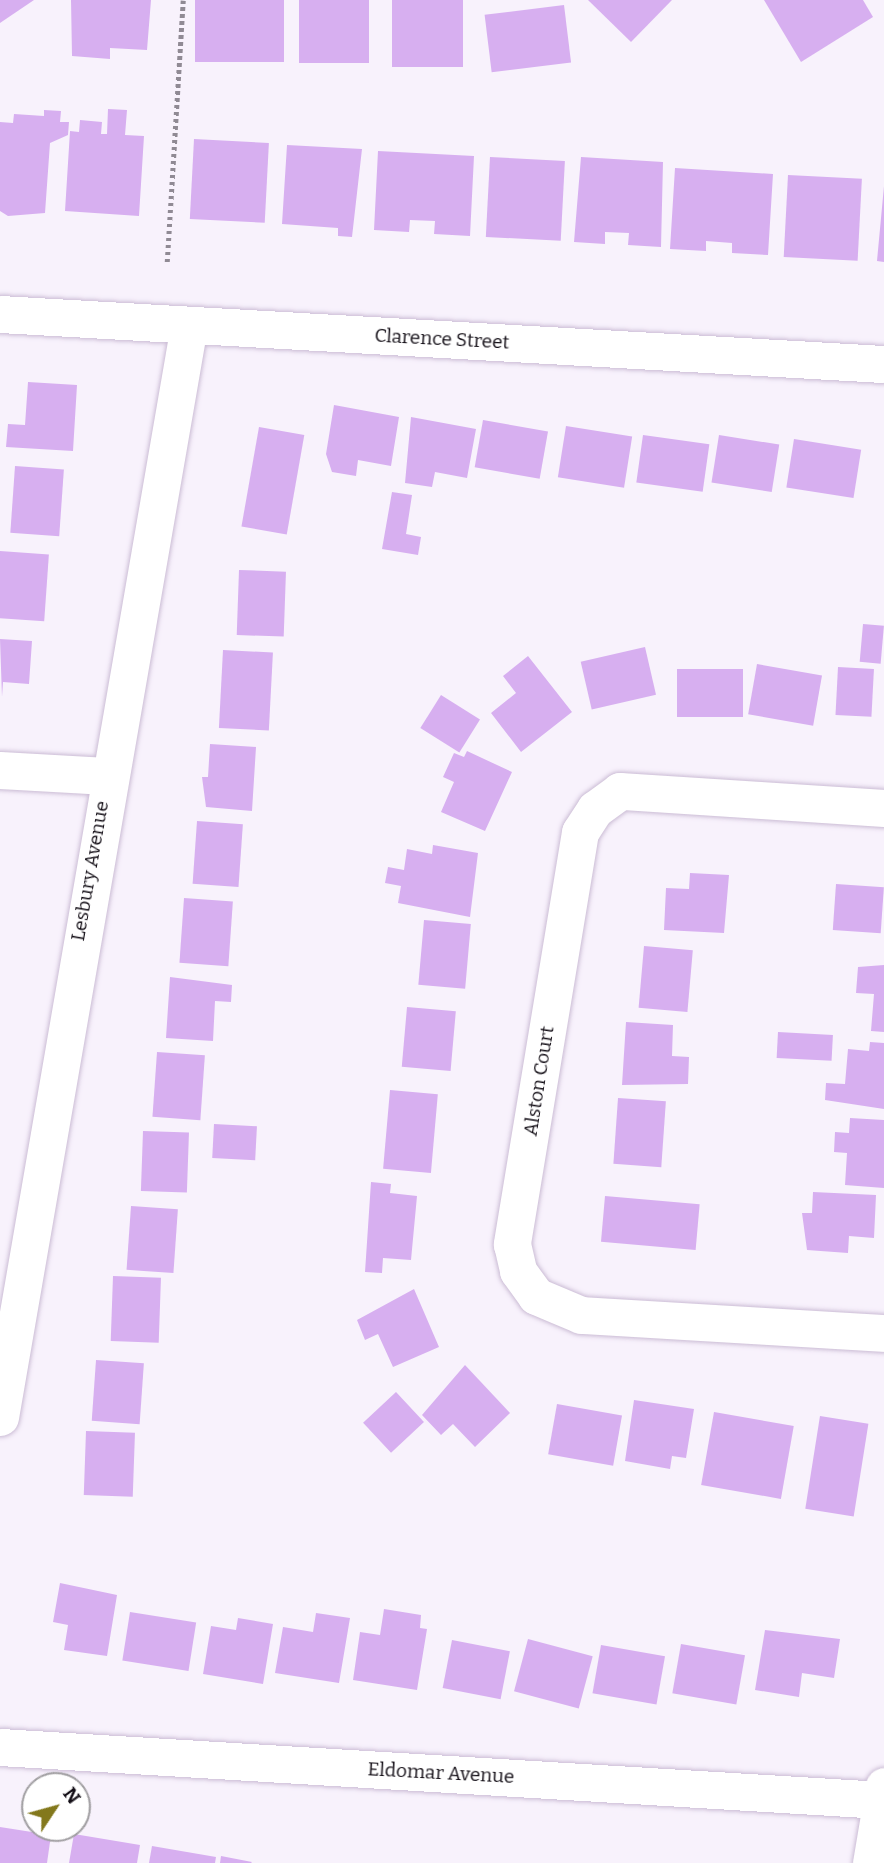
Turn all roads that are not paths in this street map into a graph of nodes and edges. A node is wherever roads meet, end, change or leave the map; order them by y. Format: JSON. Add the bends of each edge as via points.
{"nodes":[{"id":1,"x":0,"y":314,"type":"edge"},
{"id":2,"x":189,"y":326,"type":"junction"},
{"id":3,"x":884,"y":364,"type":"edge"},
{"id":4,"x":0,"y":770,"type":"edge"},
{"id":5,"x":107,"y":776,"type":"junction"},
{"id":6,"x":884,"y":808,"type":"edge"},
{"id":7,"x":884,"y":1333,"type":"edge"},
{"id":8,"x":0,"y":1417,"type":"edge"},
{"id":9,"x":0,"y":1747,"type":"edge"},
{"id":10,"x":883,"y":1793,"type":"edge"},
{"id":11,"x":871,"y":1863,"type":"edge"}],
"edges":[{"from":1,"to":2,"type":"street","name":"Clarence Street"},
{"from":2,"to":3,"type":"street","name":"Clarence Street"},
{"from":2,"to":5,"type":"street","name":"Lesbury Avenue"},
{"from":4,"to":5,"type":"street"},
{"from":5,"to":8,"type":"street","name":"Lesbury Avenue"},
{"from":6,"to":7,"type":"street","name":"Alston Court","via":[[620,791],[595,809],[580,832],[512,1244],[518,1271],[536,1296],[581,1315]]},
{"from":9,"to":10,"type":"street","name":"Eldomar Avenue"},
{"from":10,"to":11,"type":"street"}]}
